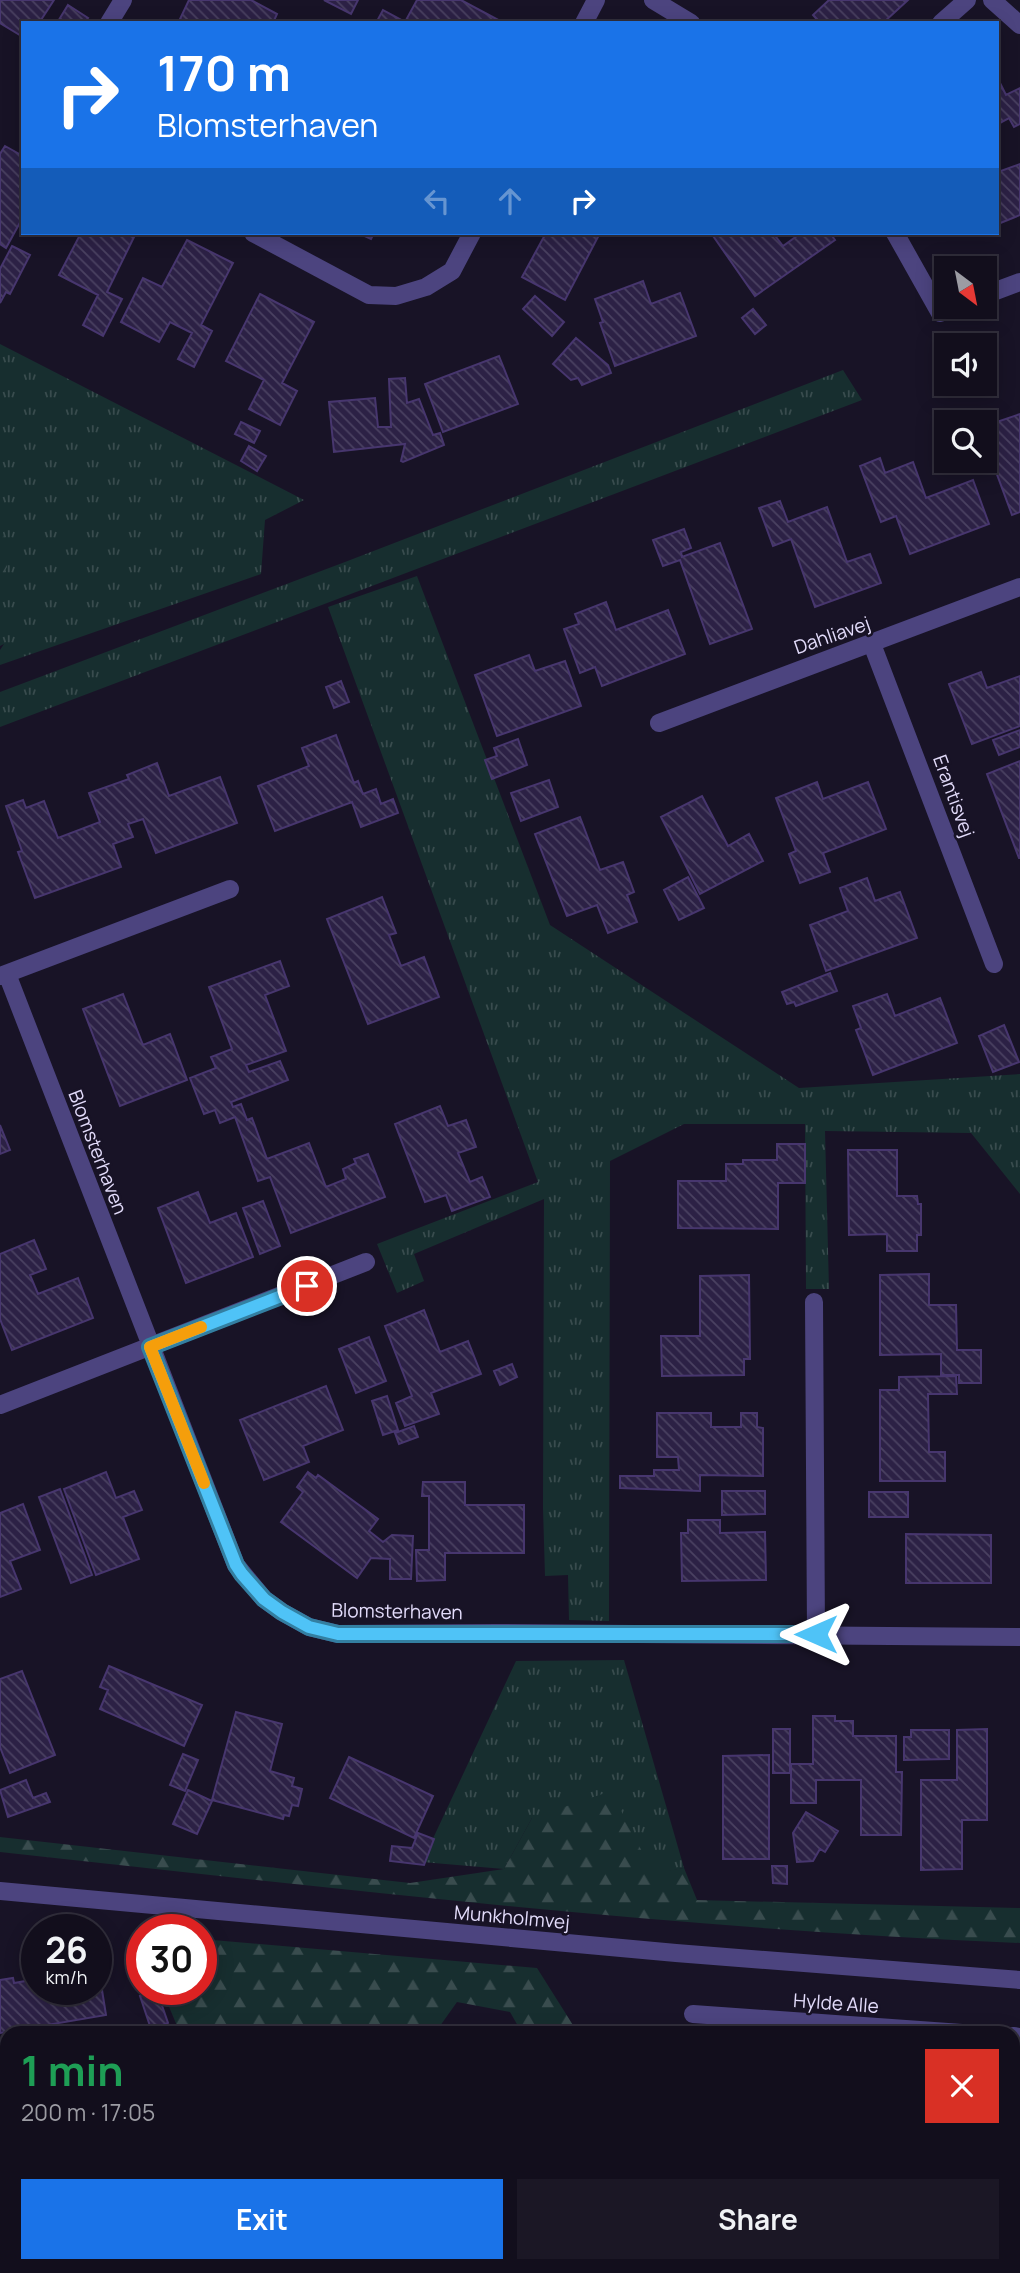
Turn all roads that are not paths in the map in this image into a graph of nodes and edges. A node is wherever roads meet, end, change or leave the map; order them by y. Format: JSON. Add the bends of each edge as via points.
{"nodes":[{"id":1,"x":123,"y":0,"type":"edge"},
{"id":2,"x":596,"y":0,"type":"edge"},
{"id":3,"x":653,"y":0,"type":"edge"},
{"id":4,"x":967,"y":0,"type":"edge"},
{"id":5,"x":992,"y":0,"type":"edge"},
{"id":6,"x":110,"y":21,"type":"edge"},
{"id":7,"x":585,"y":21,"type":"edge"},
{"id":8,"x":688,"y":21,"type":"edge"},
{"id":9,"x":943,"y":21,"type":"edge"},
{"id":10,"x":1020,"y":25,"type":"edge"},
{"id":11,"x":257,"y":235,"type":"edge"},
{"id":12,"x":471,"y":235,"type":"edge"},
{"id":13,"x":896,"y":235,"type":"edge"},
{"id":14,"x":1020,"y":282,"type":"edge"},
{"id":15,"x":934,"y":289,"type":"edge"},
{"id":16,"x":998,"y":290,"type":"edge"},
{"id":17,"x":1020,"y":587,"type":"edge"},
{"id":18,"x":872,"y":644,"type":"junction"},
{"id":19,"x":659,"y":723,"type":"dead end"},
{"id":20,"x":230,"y":889,"type":"dead end"},
{"id":21,"x":993,"y":964,"type":"dead end"},
{"id":22,"x":3,"y":975,"type":"edge"},
{"id":23,"x":366,"y":1262,"type":"dead end"},
{"id":24,"x":814,"y":1302,"type":"dead end"},
{"id":25,"x":150,"y":1347,"type":"junction"},
{"id":26,"x":0,"y":1405,"type":"edge"},
{"id":27,"x":816,"y":1634,"type":"junction"},
{"id":28,"x":1020,"y":1637,"type":"edge"},
{"id":29,"x":0,"y":1891,"type":"edge"},
{"id":30,"x":1020,"y":1980,"type":"edge"},
{"id":31,"x":693,"y":2014,"type":"dead end"},
{"id":32,"x":863,"y":2026,"type":"edge"}],
"edges":[{"from":1,"to":6,"type":"street"},
{"from":2,"to":7,"type":"street"},
{"from":3,"to":8,"type":"street"},
{"from":4,"to":9,"type":"street"},
{"from":5,"to":10,"type":"street"},
{"from":11,"to":12,"type":"street","via":[[369,295],[390,296],[426,287],[452,271]]},
{"from":13,"to":15,"type":"street"},
{"from":14,"to":16,"type":"street"},
{"from":17,"to":18,"type":"street","name":"Dahliavej"},
{"from":18,"to":19,"type":"street","name":"Dahliavej"},
{"from":18,"to":21,"type":"street","name":"Erantisvej"},
{"from":20,"to":22,"type":"street","name":"Blomsterhaven"},
{"from":22,"to":25,"type":"street","name":"Blomsterhaven"},
{"from":23,"to":25,"type":"street"},
{"from":24,"to":27,"type":"street"},
{"from":25,"to":26,"type":"street"},
{"from":25,"to":27,"type":"street","name":"Blomsterhaven","via":[[236,1565],[264,1599],[309,1627],[338,1634]]},
{"from":27,"to":28,"type":"street","name":"Blomsterhaven"},
{"from":29,"to":30,"type":"street","name":"Munkholmvej","via":[[690,1955]]},
{"from":31,"to":32,"type":"street","name":"Hylde Alle"}]}
